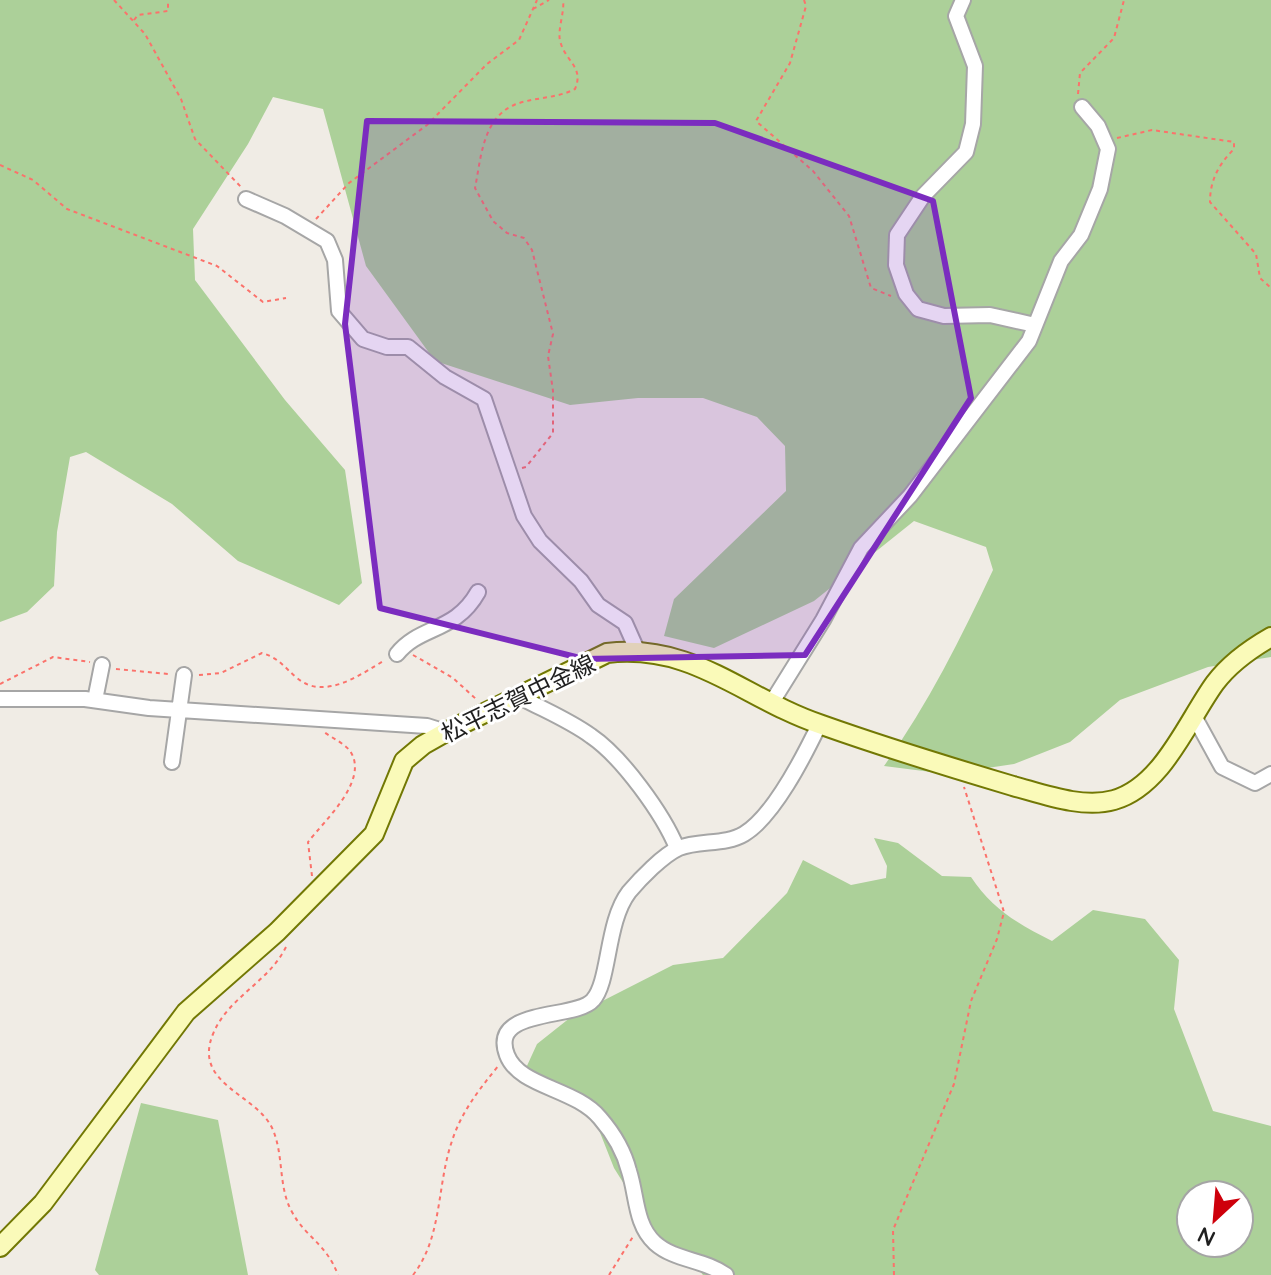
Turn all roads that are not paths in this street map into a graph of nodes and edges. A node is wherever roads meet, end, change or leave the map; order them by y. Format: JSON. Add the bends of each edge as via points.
{"nodes":[{"id":1,"x":963,"y":0,"type":"edge"},
{"id":2,"x":1082,"y":107,"type":"road end"},
{"id":3,"x":246,"y":199,"type":"road end"},
{"id":4,"x":1035,"y":325,"type":"junction"},
{"id":5,"x":478,"y":592,"type":"dead end"},
{"id":6,"x":1271,"y":637,"type":"edge"},
{"id":7,"x":637,"y":650,"type":"junction"},
{"id":8,"x":397,"y":654,"type":"road end"},
{"id":9,"x":102,"y":665,"type":"road end"},
{"id":10,"x":184,"y":675,"type":"road end"},
{"id":11,"x":520,"y":697,"type":"junction"},
{"id":12,"x":0,"y":699,"type":"edge"},
{"id":13,"x":95,"y":700,"type":"junction"},
{"id":14,"x":772,"y":702,"type":"junction"},
{"id":15,"x":180,"y":710,"type":"junction"},
{"id":16,"x":1194,"y":716,"type":"junction"},
{"id":17,"x":819,"y":725,"type":"junction"},
{"id":18,"x":446,"y":732,"type":"junction"},
{"id":19,"x":172,"y":762,"type":"dead end"},
{"id":20,"x":1271,"y":774,"type":"edge"},
{"id":21,"x":677,"y":848,"type":"junction"},
{"id":22,"x":0,"y":1247,"type":"edge"},
{"id":23,"x":726,"y":1275,"type":"edge"}],
"edges":[{"from":1,"to":4,"type":"street","via":[[956,16],[975,66],[973,124],[966,152],[923,196],[897,235],[896,265],[906,294],[918,309]]},
{"from":2,"to":4,"type":"street","via":[[1108,149],[1100,189],[1081,235],[1061,261]]},
{"from":3,"to":7,"type":"street","via":[[327,241],[335,260],[339,311],[363,339],[408,347],[484,399],[524,516],[598,605],[625,623]]},
{"from":4,"to":14,"type":"street","via":[[1029,341],[910,496],[861,548]]},
{"from":5,"to":8,"type":"street","via":[[449,624],[406,642]]},
{"from":6,"to":16,"type":"main road","name":"松平志賀中金線","via":[[1248,650],[1217,681]]},
{"from":7,"to":11,"type":"main road","name":"松平志賀中金線","via":[[607,653]]},
{"from":7,"to":14,"type":"main road","name":"松平志賀中金線","via":[[671,655]]},
{"from":9,"to":13,"type":"street"},
{"from":10,"to":15,"type":"street"},
{"from":11,"to":18,"type":"main road","name":"松平志賀中金線"},
{"from":11,"to":21,"type":"street","via":[[593,737],[611,754],[661,817]]},
{"from":12,"to":13,"type":"street"},
{"from":13,"to":15,"type":"street"},
{"from":14,"to":17,"type":"main road","name":"松平志賀中金線"},
{"from":15,"to":18,"type":"street","via":[[427,726]]},
{"from":15,"to":19,"type":"street"},
{"from":16,"to":17,"type":"main road","name":"松平志賀中金線","via":[[1135,790],[1114,800],[1085,803],[961,771]]},
{"from":16,"to":20,"type":"street","via":[[1222,767],[1255,783]]},
{"from":17,"to":21,"type":"street","via":[[767,810],[743,835]]},
{"from":18,"to":22,"type":"main road","name":"松平志賀中金線","via":[[404,761],[374,834],[186,1012],[43,1203]]},
{"from":21,"to":23,"type":"street","via":[[628,893],[606,949],[601,987],[591,1003],[518,1023],[506,1043],[507,1055],[529,1080],[577,1097],[614,1135],[629,1169],[641,1224],[654,1242]]}]}
